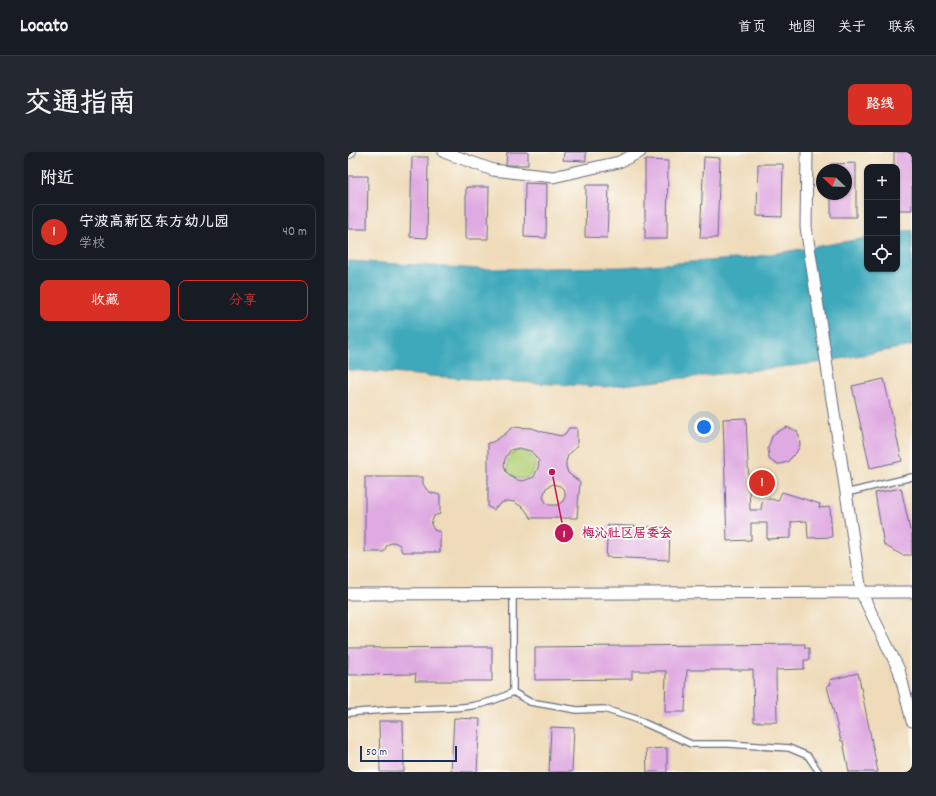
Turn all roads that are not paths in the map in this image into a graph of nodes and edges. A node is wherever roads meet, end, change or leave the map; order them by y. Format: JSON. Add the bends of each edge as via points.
{"nodes":[{"id":1,"x":444,"y":152,"type":"edge"},
{"id":2,"x":640,"y":152,"type":"edge"},
{"id":3,"x":807,"y":152,"type":"edge"},
{"id":4,"x":912,"y":477,"type":"edge"},
{"id":5,"x":846,"y":493,"type":"junction"},
{"id":6,"x":861,"y":592,"type":"junction"},
{"id":7,"x":912,"y":592,"type":"edge"},
{"id":8,"x":348,"y":594,"type":"edge"},
{"id":9,"x":513,"y":594,"type":"junction"},
{"id":10,"x":513,"y":692,"type":"junction"},
{"id":11,"x":348,"y":713,"type":"edge"},
{"id":12,"x":912,"y":721,"type":"edge"},
{"id":13,"x":819,"y":772,"type":"edge"}],
"edges":[{"from":1,"to":2,"type":"street","via":[[493,170],[553,177],[619,162]]},
{"from":3,"to":5,"type":"street","via":[[806,227]]},
{"from":4,"to":5,"type":"lane"},
{"from":5,"to":6,"type":"street"},
{"from":6,"to":7,"type":"street"},
{"from":6,"to":9,"type":"street"},
{"from":6,"to":12,"type":"street","via":[[899,670]]},
{"from":8,"to":9,"type":"street"},
{"from":9,"to":10,"type":"lane"},
{"from":10,"to":11,"type":"lane","via":[[500,699],[471,707]]},
{"from":10,"to":13,"type":"lane","via":[[530,702],[577,710],[604,709],[633,718],[691,744],[789,748],[808,756]]}]}
